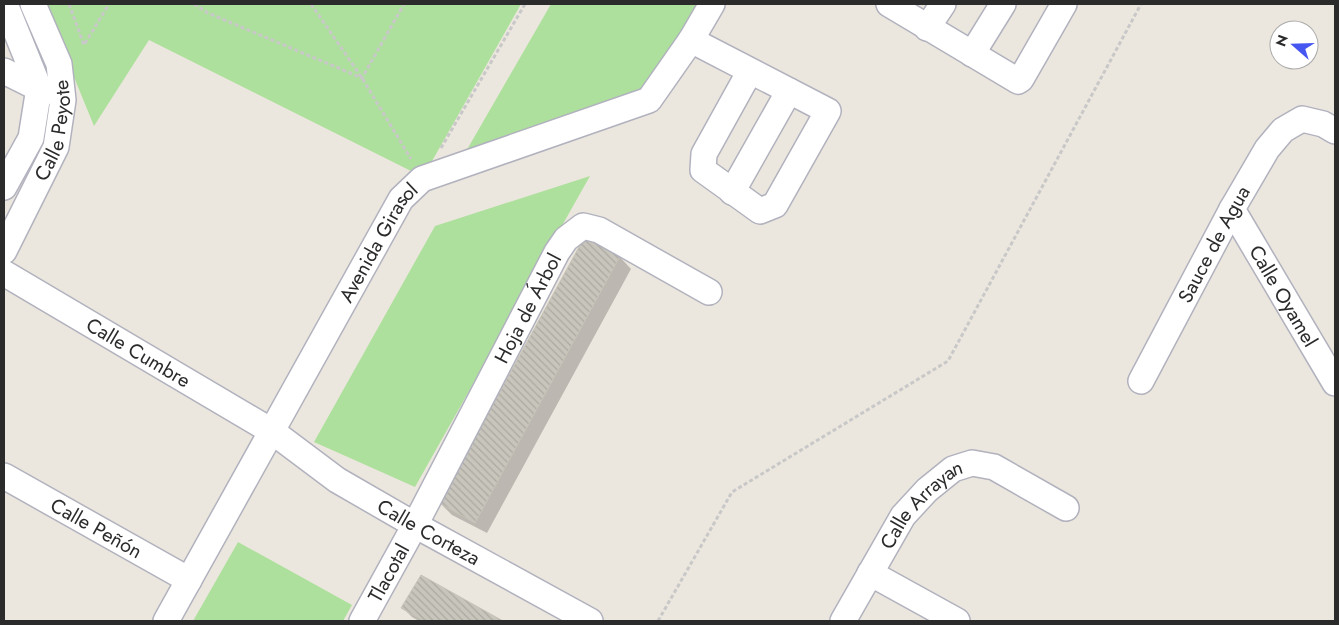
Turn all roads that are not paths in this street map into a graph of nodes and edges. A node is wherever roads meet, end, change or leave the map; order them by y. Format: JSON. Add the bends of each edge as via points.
{"nodes":[{"id":1,"x":5,"y":4,"type":"edge"},
{"id":2,"x":33,"y":4,"type":"edge"},
{"id":3,"x":712,"y":4,"type":"edge"},
{"id":4,"x":889,"y":4,"type":"edge"},
{"id":5,"x":942,"y":4,"type":"edge"},
{"id":6,"x":1003,"y":4,"type":"edge"},
{"id":7,"x":1068,"y":6,"type":"edge"},
{"id":8,"x":927,"y":28,"type":"junction"},
{"id":9,"x":692,"y":40,"type":"junction"},
{"id":10,"x":972,"y":54,"type":"junction"},
{"id":11,"x":4,"y":71,"type":"edge"},
{"id":12,"x":750,"y":71,"type":"junction"},
{"id":13,"x":39,"y":88,"type":"junction"},
{"id":14,"x":789,"y":91,"type":"junction"},
{"id":15,"x":63,"y":100,"type":"junction"},
{"id":16,"x":1335,"y":131,"type":"edge"},
{"id":17,"x":4,"y":187,"type":"edge"},
{"id":18,"x":732,"y":192,"type":"junction"},
{"id":19,"x":1232,"y":208,"type":"junction"},
{"id":20,"x":4,"y":251,"type":"edge"},
{"id":21,"x":4,"y":273,"type":"edge"},
{"id":22,"x":709,"y":292,"type":"dead end"},
{"id":23,"x":1141,"y":381,"type":"dead end"},
{"id":24,"x":1335,"y":383,"type":"edge"},
{"id":25,"x":273,"y":432,"type":"junction"},
{"id":26,"x":4,"y":476,"type":"edge"},
{"id":27,"x":1066,"y":508,"type":"dead end"},
{"id":28,"x":415,"y":525,"type":"junction"},
{"id":29,"x":870,"y":573,"type":"junction"},
{"id":30,"x":189,"y":580,"type":"junction"},
{"id":31,"x":166,"y":621,"type":"edge"},
{"id":32,"x":362,"y":621,"type":"edge"},
{"id":33,"x":590,"y":621,"type":"edge"},
{"id":34,"x":843,"y":621,"type":"edge"},
{"id":35,"x":957,"y":621,"type":"edge"}],
"edges":[{"from":1,"to":13,"type":"street","name":"Calle Peyote"},
{"from":2,"to":15,"type":"street","name":"Calle Peyote","via":[[59,64]]},
{"from":3,"to":9,"type":"street","name":"Avenida Girasol"},
{"from":4,"to":8,"type":"street"},
{"from":5,"to":8,"type":"street"},
{"from":6,"to":10,"type":"street"},
{"from":7,"to":10,"type":"street","via":[[1018,82]]},
{"from":8,"to":10,"type":"street"},
{"from":9,"to":12,"type":"street"},
{"from":9,"to":25,"type":"street","name":"Avenida Girasol","via":[[649,100],[422,179],[401,199]]},
{"from":11,"to":13,"type":"street"},
{"from":12,"to":14,"type":"street"},
{"from":12,"to":18,"type":"street","via":[[704,154],[703,170]]},
{"from":13,"to":15,"type":"street"},
{"from":13,"to":17,"type":"street","name":"Calle Peyote","via":[[31,138]]},
{"from":14,"to":18,"type":"street"},
{"from":14,"to":18,"type":"street","via":[[828,111],[775,205],[760,211]]},
{"from":15,"to":20,"type":"street","name":"Calle Peyote","via":[[56,147]]},
{"from":16,"to":19,"type":"street","name":"Sauce de Agua","via":[[1302,119],[1283,130],[1267,149]]},
{"from":19,"to":23,"type":"street","name":"Sauce de Agua"},
{"from":19,"to":24,"type":"street","name":"Calle Oyamel"},
{"from":21,"to":25,"type":"street","name":"Calle Cumbre"},
{"from":22,"to":28,"type":"street","name":"Hoja de Árbol","via":[[599,230],[582,226],[566,239],[558,252]]},
{"from":25,"to":28,"type":"street","name":"Calle Corteza","via":[[337,480]]},
{"from":25,"to":30,"type":"street","name":"Avenida Girasol"},
{"from":26,"to":30,"type":"street","name":"Calle Peñón"},
{"from":27,"to":29,"type":"street","name":"Calle Arrayan","via":[[994,467],[972,463],[953,469],[927,490],[903,516]]},
{"from":28,"to":32,"type":"street","name":"Tlacotal"},
{"from":28,"to":33,"type":"street","name":"Calle Corteza"},
{"from":29,"to":34,"type":"street","name":"Calle Arrayan"},
{"from":29,"to":35,"type":"street"},
{"from":30,"to":31,"type":"street","name":"Avenida Girasol"}]}
